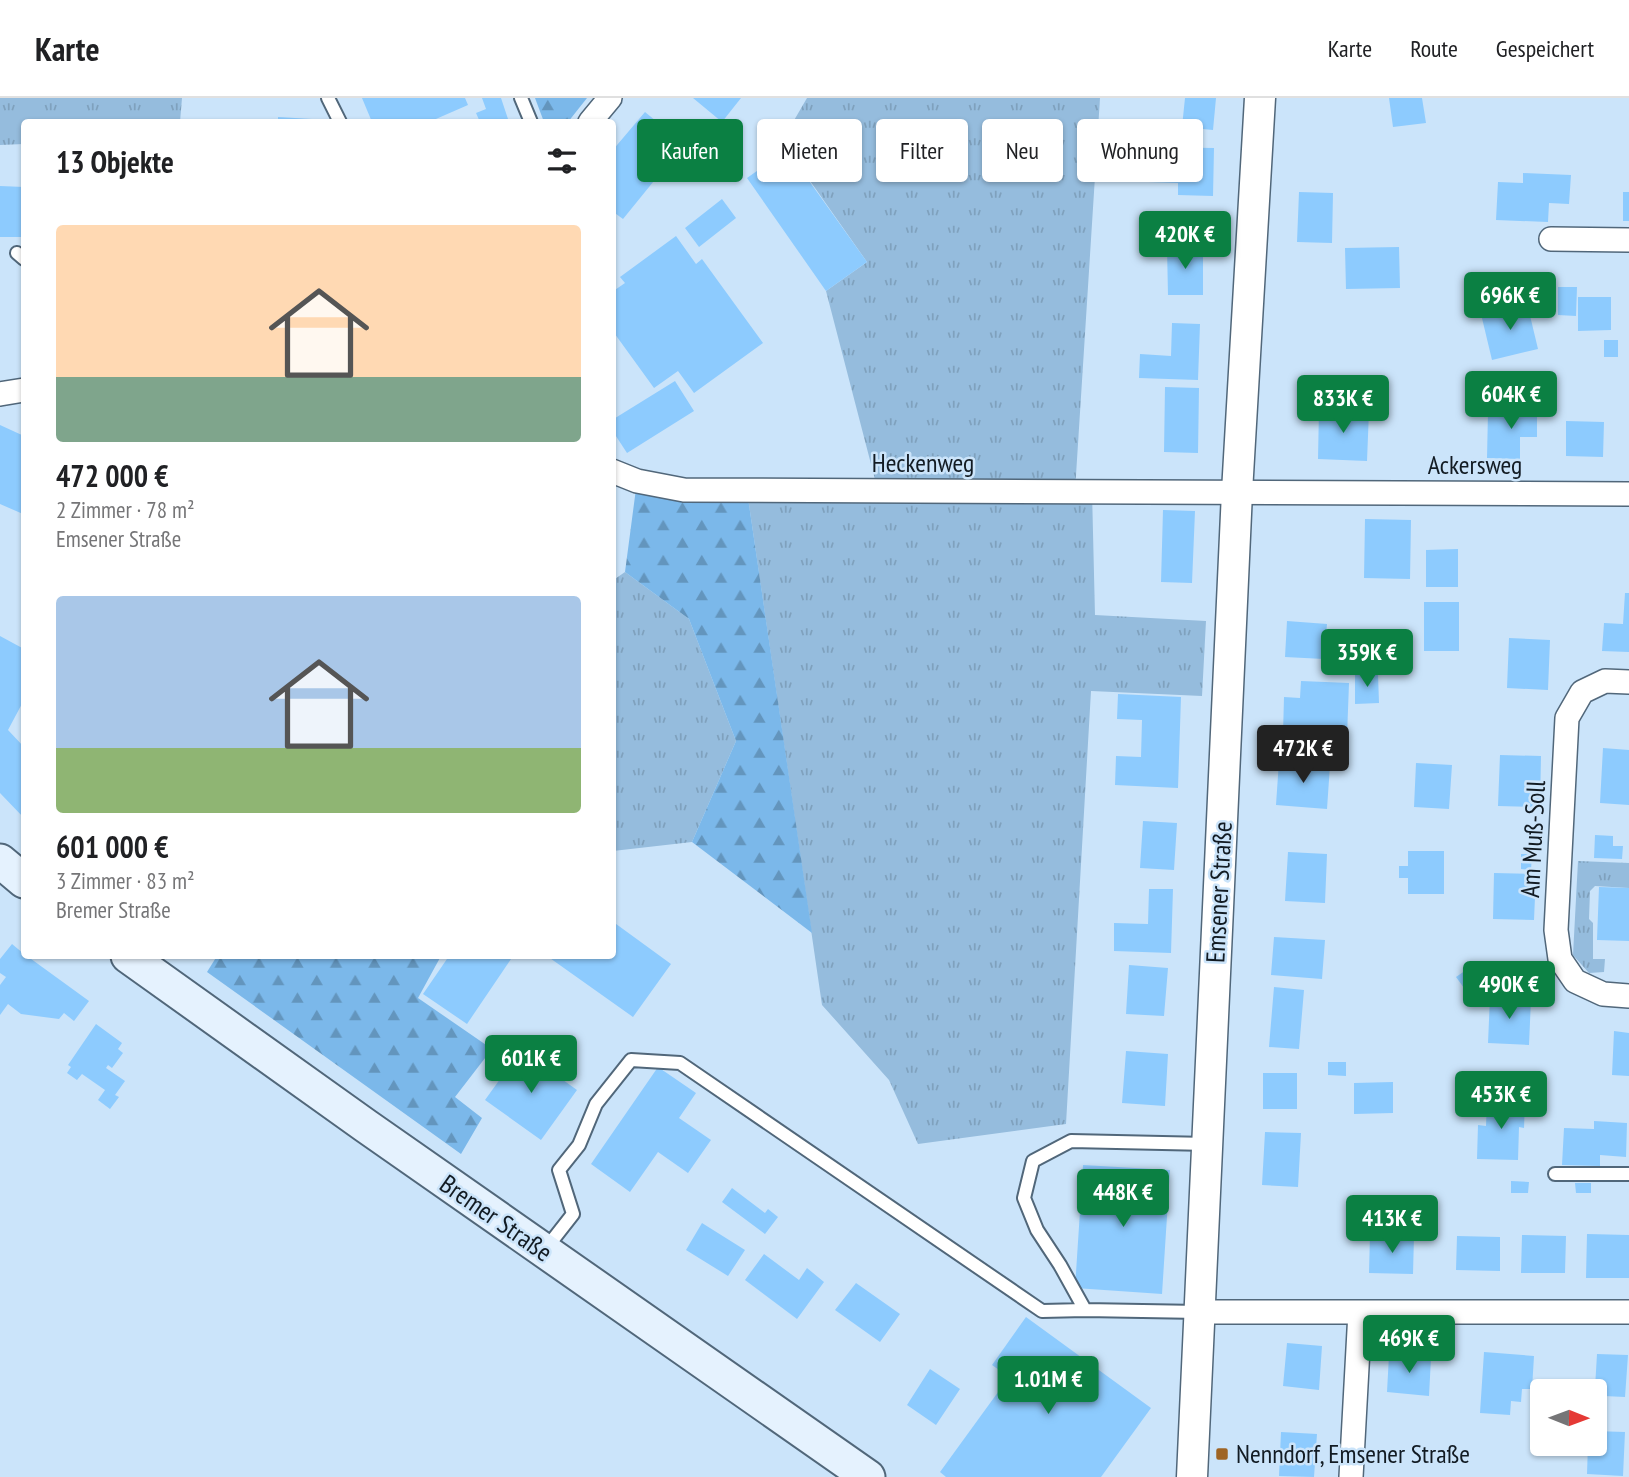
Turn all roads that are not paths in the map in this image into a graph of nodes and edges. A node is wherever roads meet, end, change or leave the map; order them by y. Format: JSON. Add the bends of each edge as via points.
{"nodes":[{"id":1,"x":328,"y":98,"type":"edge"},
{"id":2,"x":521,"y":98,"type":"edge"},
{"id":3,"x":610,"y":98,"type":"edge"},
{"id":4,"x":1260,"y":98,"type":"edge"},
{"id":5,"x":338,"y":119,"type":"edge"},
{"id":6,"x":530,"y":119,"type":"edge"},
{"id":7,"x":592,"y":119,"type":"edge"},
{"id":8,"x":1550,"y":239,"type":"dead end"},
{"id":9,"x":1629,"y":240,"type":"edge"},
{"id":10,"x":21,"y":390,"type":"edge"},
{"id":11,"x":0,"y":394,"type":"edge"},
{"id":12,"x":616,"y":473,"type":"edge"},
{"id":13,"x":1237,"y":492,"type":"junction"},
{"id":14,"x":1629,"y":494,"type":"edge"},
{"id":15,"x":1629,"y":682,"type":"edge"},
{"id":16,"x":132,"y":959,"type":"edge"},
{"id":17,"x":1629,"y":996,"type":"edge"},
{"id":18,"x":1208,"y":1144,"type":"junction"},
{"id":19,"x":1555,"y":1174,"type":"dead end"},
{"id":20,"x":1629,"y":1174,"type":"edge"},
{"id":21,"x":544,"y":1251,"type":"junction"},
{"id":22,"x":1085,"y":1310,"type":"junction"},
{"id":23,"x":1200,"y":1312,"type":"junction"},
{"id":24,"x":1360,"y":1312,"type":"junction"},
{"id":25,"x":1629,"y":1312,"type":"edge"},
{"id":26,"x":868,"y":1477,"type":"edge"},
{"id":27,"x":1192,"y":1477,"type":"edge"},
{"id":28,"x":1351,"y":1477,"type":"edge"}],
"edges":[{"from":1,"to":5,"type":"lane"},
{"from":2,"to":6,"type":"lane"},
{"from":3,"to":7,"type":"street"},
{"from":4,"to":13,"type":"street","name":"Emsener Straße"},
{"from":8,"to":9,"type":"street"},
{"from":10,"to":11,"type":"street"},
{"from":12,"to":13,"type":"street","name":"Heckenweg","via":[[684,490]]},
{"from":13,"to":14,"type":"street","name":"Ackersweg"},
{"from":13,"to":18,"type":"street","name":"Emsener Straße"},
{"from":15,"to":17,"type":"street","name":"Am Muß-Soll","via":[[1605,681],[1582,692],[1567,718],[1556,930],[1560,959],[1575,981],[1603,994]]},
{"from":16,"to":21,"type":"main road","name":"Bremer Straße"},
{"from":18,"to":22,"type":"lane","via":[[1071,1141],[1033,1161],[1024,1198],[1037,1230]]},
{"from":18,"to":23,"type":"street","name":"Emsener Straße"},
{"from":19,"to":20,"type":"lane"},
{"from":21,"to":22,"type":"lane","via":[[573,1214],[559,1170],[579,1145],[596,1104],[631,1060],[680,1063],[1042,1311]]},
{"from":21,"to":26,"type":"main road","name":"Bremer Straße"},
{"from":22,"to":23,"type":"lane"},
{"from":23,"to":24,"type":"street"},
{"from":23,"to":27,"type":"street","name":"Emsener Straße"},
{"from":24,"to":25,"type":"street"},
{"from":24,"to":28,"type":"street"}]}
